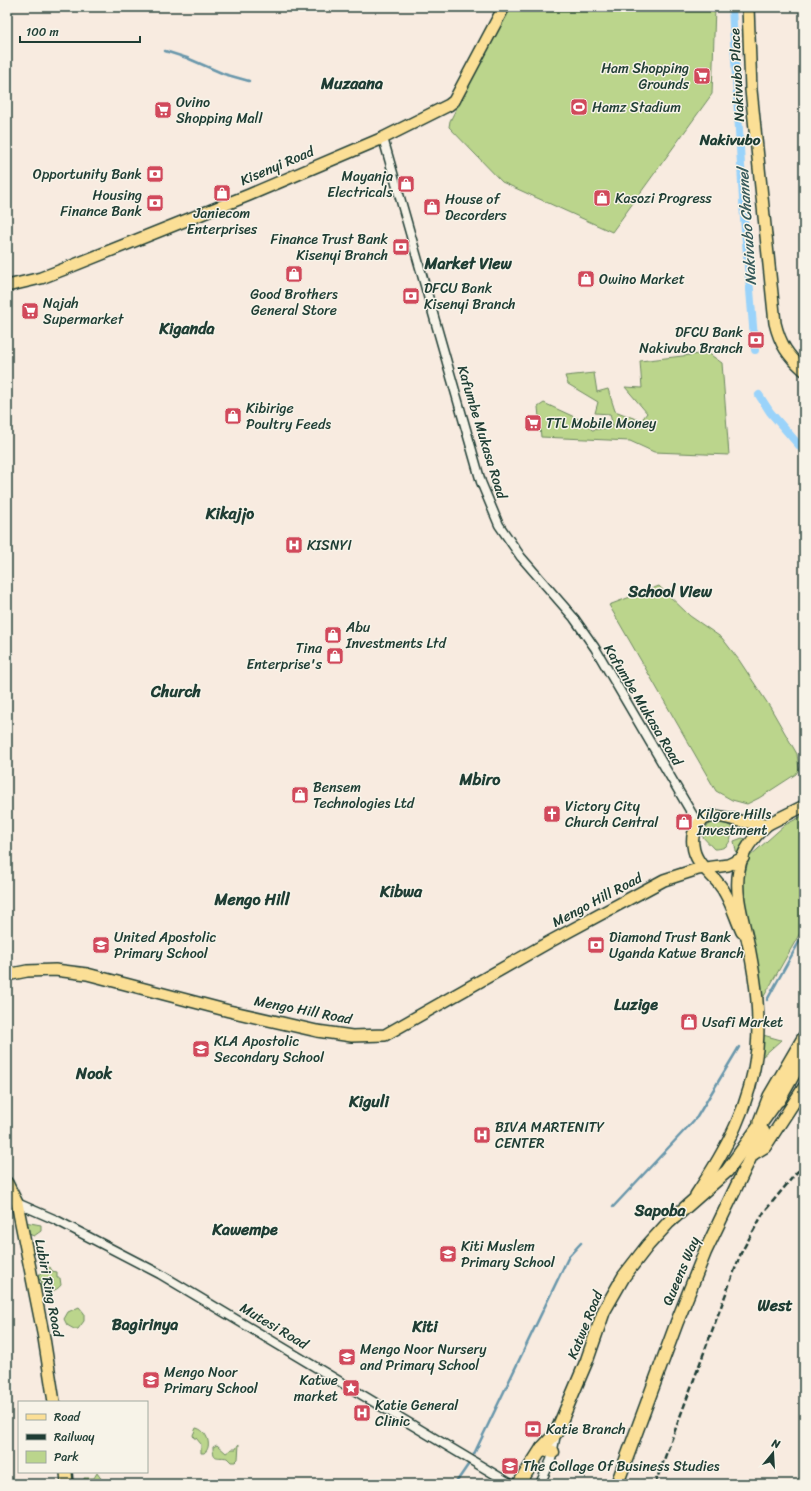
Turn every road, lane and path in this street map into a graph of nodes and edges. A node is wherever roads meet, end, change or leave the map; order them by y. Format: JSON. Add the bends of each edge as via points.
{"nodes":[{"id":1,"x":504,"y":7,"type":"edge"},
{"id":2,"x":748,"y":7,"type":"edge"},
{"id":3,"x":383,"y":138,"type":"junction"},
{"id":4,"x":7,"y":286,"type":"edge"},
{"id":5,"x":804,"y":370,"type":"edge"},
{"id":6,"x":804,"y":806,"type":"edge"},
{"id":7,"x":698,"y":824,"type":"junction"},
{"id":8,"x":768,"y":824,"type":"junction"},
{"id":9,"x":692,"y":839,"type":"junction"},
{"id":10,"x":743,"y":858,"type":"junction"},
{"id":11,"x":703,"y":867,"type":"junction"},
{"id":12,"x":679,"y":874,"type":"junction"},
{"id":13,"x":749,"y":947,"type":"junction"},
{"id":14,"x":7,"y":975,"type":"edge"},
{"id":15,"x":804,"y":1036,"type":"edge"},
{"id":16,"x":804,"y":1056,"type":"edge"},
{"id":17,"x":804,"y":1088,"type":"edge"},
{"id":18,"x":782,"y":1094,"type":"junction"},
{"id":19,"x":756,"y":1131,"type":"junction"},
{"id":20,"x":750,"y":1156,"type":"junction"},
{"id":21,"x":7,"y":1183,"type":"edge"},
{"id":22,"x":17,"y":1203,"type":"junction"},
{"id":23,"x":690,"y":1203,"type":"junction"},
{"id":24,"x":54,"y":1401,"type":"edge"},
{"id":25,"x":556,"y":1433,"type":"junction"},
{"id":26,"x":542,"y":1448,"type":"junction"},
{"id":27,"x":553,"y":1452,"type":"junction"},
{"id":28,"x":66,"y":1473,"type":"edge"},
{"id":29,"x":67,"y":1484,"type":"edge"},
{"id":30,"x":511,"y":1484,"type":"edge"},
{"id":31,"x":519,"y":1484,"type":"edge"},
{"id":32,"x":540,"y":1484,"type":"edge"},
{"id":33,"x":617,"y":1484,"type":"edge"}],
"edges":[{"from":1,"to":3,"type":"main road","name":"Kisenyi Road","via":[[454,101]]},
{"from":2,"to":5,"type":"main road","name":"Nakivubo Place","via":[[751,90],[775,323],[778,337],[785,349]]},
{"from":3,"to":4,"type":"main road","name":"Kisenyi Road","via":[[67,268],[41,278]]},
{"from":3,"to":7,"type":"street","name":"Kafumbe Mukasa Road","via":[[479,475],[499,525],[521,557],[574,618],[595,648]]},
{"from":6,"to":8,"type":"main road"},
{"from":7,"to":8,"type":"main road","via":[[712,816]]},
{"from":7,"to":9,"type":"main road"},
{"from":8,"to":10,"type":"main road","via":[[757,835]]},
{"from":9,"to":11,"type":"main road","via":[[696,858]]},
{"from":9,"to":12,"type":"main road","via":[[689,859]]},
{"from":10,"to":11,"type":"main road","name":"Mengo Hill Road","via":[[728,865]]},
{"from":10,"to":13,"type":"main road","via":[[738,870],[738,891]]},
{"from":11,"to":12,"type":"main road","name":"Mengo Hill Road"},
{"from":11,"to":13,"type":"main road","via":[[725,892]]},
{"from":12,"to":14,"type":"main road","name":"Mengo Hill Road","via":[[544,945],[385,1034],[352,1036],[317,1031],[264,1020],[87,974],[54,970]]},
{"from":13,"to":23,"type":"main road","via":[[757,994],[758,1018],[752,1080],[734,1131],[720,1158]]},
{"from":15,"to":19,"type":"main road","via":[[769,1096]]},
{"from":16,"to":18,"type":"highway"},
{"from":17,"to":20,"type":"main road","via":[[765,1147]]},
{"from":18,"to":19,"type":"highway","name":"Katwe Road"},
{"from":18,"to":20,"type":"highway","name":"Queens Way"},
{"from":19,"to":23,"type":"highway","name":"Katwe Road","via":[[727,1171]]},
{"from":20,"to":33,"type":"highway","name":"Queens Way","via":[[705,1252]]},
{"from":21,"to":22,"type":"main road","name":"Lubiri Ring Road"},
{"from":22,"to":24,"type":"main road","name":"Lubiri Ring Road"},
{"from":22,"to":30,"type":"street","name":"Mutesi Road","via":[[56,1220],[160,1274]]},
{"from":23,"to":25,"type":"highway","name":"Katwe Road","via":[[669,1222],[624,1276],[604,1311],[587,1360]]},
{"from":25,"to":26,"type":"highway","name":"Katwe Road"},
{"from":25,"to":27,"type":"street","name":"Katwe Road"},
{"from":26,"to":27,"type":"highway"},
{"from":26,"to":31,"type":"highway","name":"Katwe Road"},
{"from":27,"to":32,"type":"street","name":"Katwe Road"},
{"from":28,"to":29,"type":"main road"}]}
